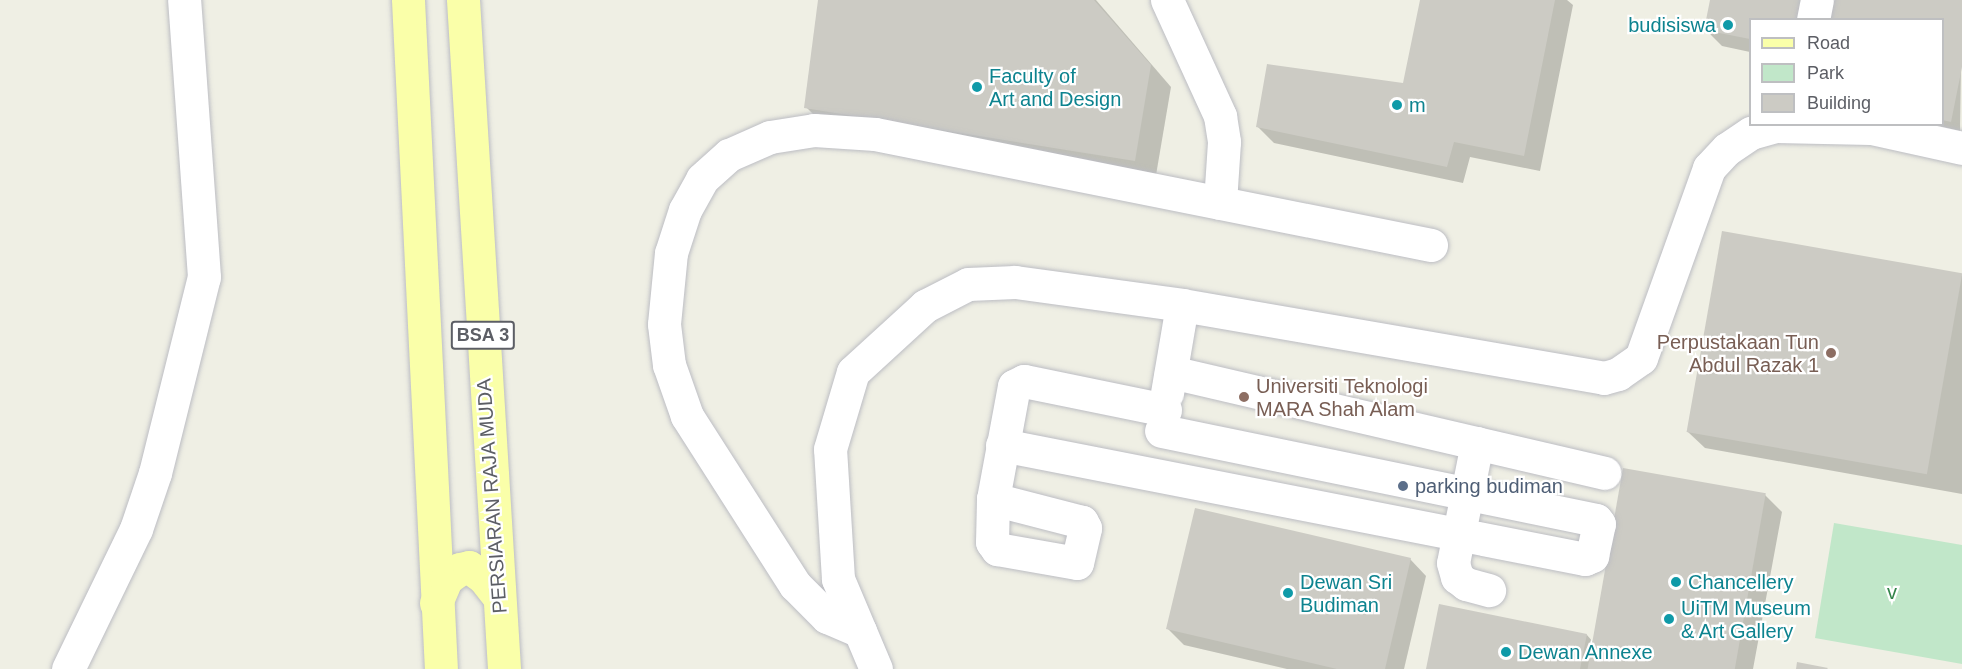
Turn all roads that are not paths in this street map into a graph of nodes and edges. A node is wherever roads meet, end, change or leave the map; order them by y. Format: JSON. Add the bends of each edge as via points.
{"nodes":[{"id":1,"x":184,"y":0,"type":"edge"},
{"id":2,"x":408,"y":0,"type":"edge"},
{"id":3,"x":463,"y":0,"type":"edge"},
{"id":4,"x":1167,"y":0,"type":"edge"},
{"id":5,"x":1817,"y":0,"type":"edge"},
{"id":6,"x":1813,"y":18,"type":"edge"},
{"id":7,"x":1772,"y":126,"type":"edge"},
{"id":8,"x":1807,"y":126,"type":"edge"},
{"id":9,"x":1962,"y":148,"type":"edge"},
{"id":10,"x":1220,"y":203,"type":"junction"},
{"id":11,"x":1431,"y":245,"type":"dead end"},
{"id":12,"x":1182,"y":305,"type":"junction"},
{"id":13,"x":1171,"y":372,"type":"junction"},
{"id":14,"x":1163,"y":421,"type":"junction"},
{"id":15,"x":1477,"y":443,"type":"junction"},
{"id":16,"x":1002,"y":445,"type":"junction"},
{"id":17,"x":1298,"y":459,"type":"junction"},
{"id":18,"x":1604,"y":473,"type":"dead end"},
{"id":19,"x":1154,"y":475,"type":"junction"},
{"id":20,"x":1467,"y":494,"type":"junction"},
{"id":21,"x":993,"y":499,"type":"dead end"},
{"id":22,"x":1290,"y":501,"type":"junction"},
{"id":23,"x":1460,"y":534,"type":"junction"},
{"id":24,"x":780,"y":561,"type":"junction"},
{"id":25,"x":838,"y":579,"type":"junction"},
{"id":26,"x":1489,"y":590,"type":"dead end"},
{"id":27,"x":498,"y":597,"type":"junction"},
{"id":28,"x":436,"y":603,"type":"junction"},
{"id":29,"x":860,"y":631,"type":"junction"},
{"id":30,"x":68,"y":669,"type":"edge"},
{"id":31,"x":441,"y":669,"type":"edge"},
{"id":32,"x":504,"y":669,"type":"edge"},
{"id":33,"x":876,"y":669,"type":"edge"}],
"edges":[{"from":1,"to":30,"type":"street","via":[[204,277],[155,473],[136,529]]},
{"from":2,"to":28,"type":"main road","number":"BSA 3"},
{"from":3,"to":27,"type":"main road","name":"PERSIARAN RAJA MUDA","number":"BSA 3"},
{"from":4,"to":10,"type":"street","via":[[1220,116],[1224,142]]},
{"from":5,"to":6,"type":"street"},
{"from":7,"to":12,"type":"street","via":[[1751,133],[1727,149],[1709,168],[1647,347],[1641,358],[1618,374],[1604,378]]},
{"from":8,"to":9,"type":"street","via":[[1871,128]]},
{"from":10,"to":11,"type":"street"},
{"from":10,"to":24,"type":"street","via":[[875,134],[814,130],[770,137],[729,155],[702,179],[685,210],[671,253],[664,314],[669,365],[687,416]]},
{"from":12,"to":13,"type":"street"},
{"from":12,"to":25,"type":"street","via":[[1015,282],[968,284],[925,306],[853,372],[830,449]]},
{"from":13,"to":14,"type":"street"},
{"from":13,"to":15,"type":"street"},
{"from":14,"to":16,"type":"street","via":[[1024,381],[1014,386]]},
{"from":14,"to":17,"type":"street"},
{"from":14,"to":19,"type":"street"},
{"from":15,"to":18,"type":"street"},
{"from":15,"to":20,"type":"street"},
{"from":16,"to":19,"type":"street"},
{"from":16,"to":21,"type":"street"},
{"from":17,"to":20,"type":"street"},
{"from":17,"to":22,"type":"street"},
{"from":19,"to":22,"type":"street"},
{"from":20,"to":23,"type":"street"},
{"from":20,"to":23,"type":"street","via":[[1596,520],[1599,524],[1592,556],[1585,559]]},
{"from":22,"to":23,"type":"street"},
{"from":23,"to":26,"type":"street","via":[[1453,563],[1457,577],[1466,584]]},
{"from":24,"to":25,"type":"street"},
{"from":24,"to":29,"type":"street","via":[[795,585],[827,617]]},
{"from":25,"to":29,"type":"street"},
{"from":27,"to":28,"type":"main road","via":[[484,578],[469,567],[446,579]]},
{"from":27,"to":32,"type":"main road","name":"PERSIARAN RAJA MUDA","number":"BSA 3"},
{"from":28,"to":31,"type":"main road","number":"BSA 3"},
{"from":29,"to":33,"type":"street"}]}
